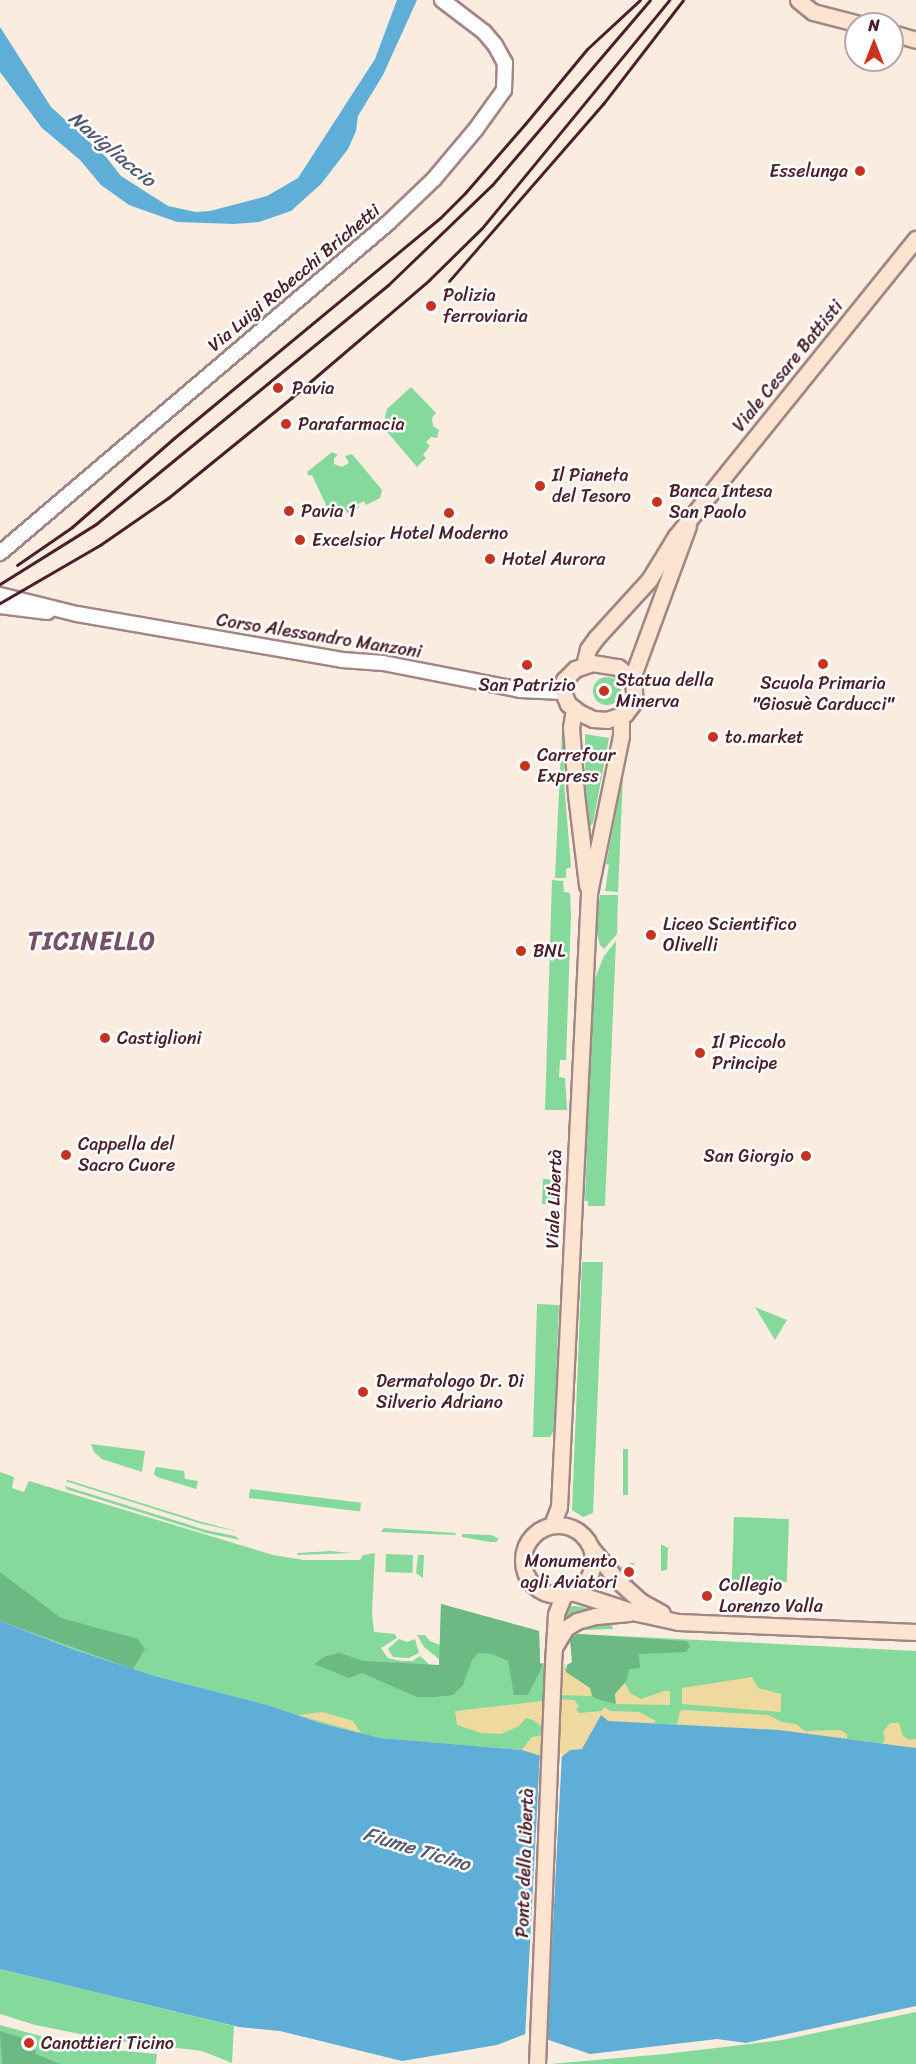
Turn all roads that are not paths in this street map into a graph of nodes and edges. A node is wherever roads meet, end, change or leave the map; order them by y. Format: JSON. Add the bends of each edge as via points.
{"nodes":[{"id":1,"x":442,"y":0,"type":"edge"},
{"id":2,"x":798,"y":0,"type":"edge"},
{"id":3,"x":844,"y":20,"type":"edge"},
{"id":4,"x":916,"y":239,"type":"edge"},
{"id":5,"x":691,"y":519,"type":"junction"},
{"id":6,"x":0,"y":554,"type":"edge"},
{"id":7,"x":0,"y":595,"type":"edge"},
{"id":8,"x":0,"y":606,"type":"edge"},
{"id":9,"x":68,"y":612,"type":"junction"},
{"id":10,"x":584,"y":665,"type":"junction"},
{"id":11,"x":632,"y":678,"type":"junction"},
{"id":12,"x":563,"y":693,"type":"junction"},
{"id":13,"x":574,"y":709,"type":"junction"},
{"id":14,"x":621,"y":717,"type":"junction"},
{"id":15,"x":589,"y":893,"type":"junction"},
{"id":16,"x":560,"y":1526,"type":"junction"},
{"id":17,"x":591,"y":1546,"type":"junction"},
{"id":18,"x":562,"y":1593,"type":"junction"},
{"id":19,"x":637,"y":1613,"type":"junction"},
{"id":20,"x":678,"y":1622,"type":"junction"},
{"id":21,"x":916,"y":1632,"type":"edge"},
{"id":22,"x":553,"y":1656,"type":"junction"},
{"id":23,"x":537,"y":2064,"type":"edge"}],
"edges":[{"from":1,"to":6,"type":"street","name":"Via Luigi Robecchi Brichetti","via":[[484,32],[505,63],[504,90],[476,129],[434,179],[388,223]]},
{"from":2,"to":3,"type":"main road","via":[[813,12]]},
{"from":4,"to":5,"type":"main road","name":"Viale Cesare Battisti"},
{"from":5,"to":10,"type":"main road","name":"Viale Cesare Battisti","via":[[670,543],[648,580],[588,649]]},
{"from":5,"to":11,"type":"main road","name":"Viale Cesare Battisti"},
{"from":7,"to":9,"type":"street","name":"Corso Alessandro Manzoni"},
{"from":8,"to":9,"type":"street","name":"Corso Alessandro Manzoni","via":[[33,612]]},
{"from":9,"to":12,"type":"street","name":"Corso Alessandro Manzoni","via":[[342,660],[383,663],[520,690]]},
{"from":10,"to":11,"type":"main road","via":[[610,663]]},
{"from":10,"to":12,"type":"main road","via":[[567,675]]},
{"from":11,"to":14,"type":"main road","via":[[635,701]]},
{"from":12,"to":13,"type":"main road"},
{"from":13,"to":14,"type":"main road","via":[[593,719]]},
{"from":13,"to":15,"type":"main road","name":"Viale Libertà","via":[[571,727],[576,794],[582,863]]},
{"from":14,"to":15,"type":"main road","name":"Viale Libertà","via":[[621,736]]},
{"from":15,"to":16,"type":"main road","name":"Viale Libertà"},
{"from":16,"to":17,"type":"main road","via":[[581,1533]]},
{"from":16,"to":18,"type":"main road","via":[[532,1537],[523,1558],[530,1580]]},
{"from":17,"to":18,"type":"main road","via":[[593,1562],[589,1576]]},
{"from":17,"to":20,"type":"main road","via":[[617,1580],[640,1601]]},
{"from":18,"to":19,"type":"main road"},
{"from":18,"to":22,"type":"main road"},
{"from":19,"to":20,"type":"main road"},
{"from":19,"to":22,"type":"main road","via":[[577,1621],[566,1628]]},
{"from":20,"to":21,"type":"main road"},
{"from":22,"to":23,"type":"main road","name":"Ponte della Libertà"}]}
